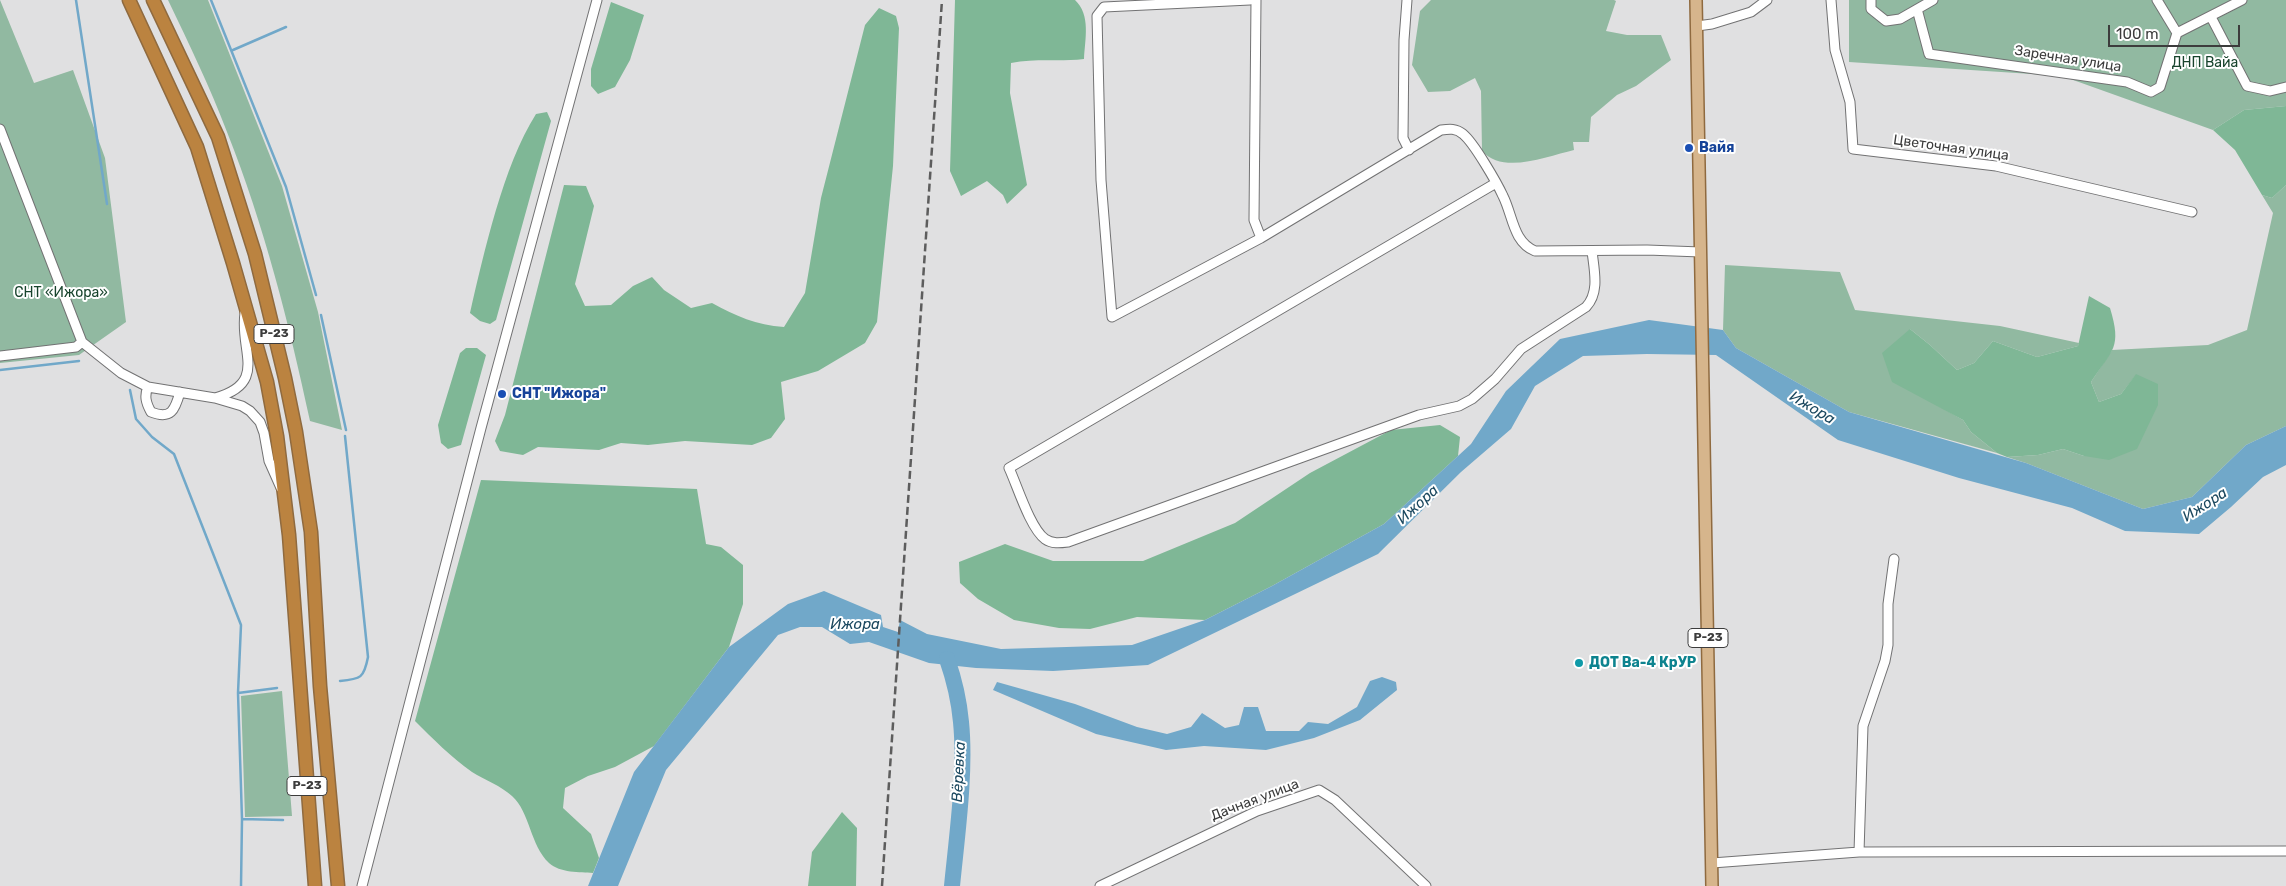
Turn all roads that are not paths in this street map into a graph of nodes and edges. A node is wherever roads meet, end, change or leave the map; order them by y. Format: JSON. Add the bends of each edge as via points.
{"nodes":[{"id":1,"x":129,"y":0,"type":"edge"},
{"id":2,"x":153,"y":0,"type":"edge"},
{"id":3,"x":596,"y":0,"type":"edge"},
{"id":4,"x":1250,"y":0,"type":"edge"},
{"id":5,"x":1256,"y":0,"type":"edge"},
{"id":6,"x":1407,"y":0,"type":"edge"},
{"id":7,"x":1696,"y":0,"type":"edge"},
{"id":8,"x":1767,"y":0,"type":"edge"},
{"id":9,"x":1831,"y":0,"type":"edge"},
{"id":10,"x":1871,"y":0,"type":"edge"},
{"id":11,"x":1932,"y":0,"type":"edge"},
{"id":12,"x":2157,"y":0,"type":"edge"},
{"id":13,"x":2242,"y":0,"type":"edge"},
{"id":14,"x":1918,"y":9,"type":"junction"},
{"id":15,"x":2211,"y":18,"type":"junction"},
{"id":16,"x":1696,"y":26,"type":"junction"},
{"id":17,"x":2177,"y":33,"type":"junction"},
{"id":18,"x":2286,"y":87,"type":"edge"},
{"id":19,"x":0,"y":129,"type":"edge"},
{"id":20,"x":1409,"y":150,"type":"junction"},
{"id":21,"x":1496,"y":183,"type":"junction"},
{"id":22,"x":2192,"y":212,"type":"dead end"},
{"id":23,"x":1261,"y":238,"type":"junction"},
{"id":24,"x":1592,"y":250,"type":"junction"},
{"id":25,"x":1701,"y":252,"type":"junction"},
{"id":26,"x":246,"y":307,"type":"junction"},
{"id":27,"x":82,"y":342,"type":"junction"},
{"id":28,"x":0,"y":356,"type":"edge"},
{"id":29,"x":148,"y":387,"type":"junction"},
{"id":30,"x":180,"y":392,"type":"junction"},
{"id":31,"x":215,"y":398,"type":"junction"},
{"id":32,"x":284,"y":493,"type":"junction"},
{"id":33,"x":1894,"y":559,"type":"dead end"},
{"id":34,"x":2286,"y":851,"type":"edge"},
{"id":35,"x":1859,"y":852,"type":"junction"},
{"id":36,"x":1712,"y":863,"type":"junction"},
{"id":37,"x":315,"y":886,"type":"edge"},
{"id":38,"x":338,"y":886,"type":"edge"},
{"id":39,"x":362,"y":886,"type":"edge"},
{"id":40,"x":1100,"y":886,"type":"edge"},
{"id":41,"x":1426,"y":886,"type":"edge"},
{"id":42,"x":1712,"y":886,"type":"edge"}],
"edges":[{"from":1,"to":26,"type":"highway","number":"Р-23","via":[[197,148]]},
{"from":2,"to":38,"type":"highway","number":"Р-23","via":[[218,137],[255,254],[285,378],[311,532],[320,686]]},
{"from":3,"to":39,"type":"street"},
{"from":4,"to":23,"type":"street","via":[[1104,6],[1097,16],[1101,180],[1112,317]]},
{"from":5,"to":23,"type":"street","via":[[1254,220]]},
{"from":6,"to":20,"type":"street","via":[[1404,138]]},
{"from":7,"to":16,"type":"main road","number":"Р-23"},
{"from":8,"to":16,"type":"street","via":[[1751,12]]},
{"from":9,"to":22,"type":"street","name":"Цветочная улица","via":[[1835,50],[1850,102],[1853,149],[1996,166]]},
{"from":10,"to":14,"type":"street","via":[[1871,9],[1886,21],[1900,19]]},
{"from":11,"to":14,"type":"street"},
{"from":12,"to":17,"type":"street"},
{"from":13,"to":15,"type":"street"},
{"from":14,"to":17,"type":"street","name":"Заречная улица","via":[[1929,54],[2127,82],[2151,92],[2160,87]]},
{"from":15,"to":17,"type":"street"},
{"from":15,"to":18,"type":"street","via":[[2247,86],[2270,91]]},
{"from":16,"to":25,"type":"main road","number":"Р-23"},
{"from":19,"to":27,"type":"street"},
{"from":20,"to":21,"type":"street","via":[[1441,130],[1452,128],[1463,134]]},
{"from":20,"to":23,"type":"street"},
{"from":21,"to":24,"type":"street","via":[[1518,237],[1526,247],[1535,251]]},
{"from":21,"to":24,"type":"street","via":[[1009,468],[1036,529],[1045,539],[1056,543],[1068,542],[1419,415],[1459,406],[1495,379],[1521,349],[1594,299]]},
{"from":24,"to":25,"type":"street"},
{"from":25,"to":36,"type":"main road","number":"Р-23"},
{"from":26,"to":31,"type":"street","via":[[243,327],[248,375],[239,388]]},
{"from":26,"to":32,"type":"highway","number":"Р-23","via":[[267,382]]},
{"from":27,"to":28,"type":"street","via":[[76,347]]},
{"from":27,"to":29,"type":"street","via":[[121,373]]},
{"from":29,"to":30,"type":"street"},
{"from":29,"to":30,"type":"street","via":[[147,405],[150,412],[160,415],[174,409]]},
{"from":30,"to":31,"type":"street"},
{"from":31,"to":32,"type":"street","via":[[242,406],[260,422],[269,461]]},
{"from":32,"to":37,"type":"highway","number":"Р-23"},
{"from":33,"to":35,"type":"street","via":[[1885,662],[1863,726]]},
{"from":34,"to":35,"type":"street"},
{"from":35,"to":36,"type":"street"},
{"from":36,"to":42,"type":"main road","number":"Р-23"},
{"from":40,"to":41,"type":"street","name":"Дачная улица","via":[[1257,811],[1319,790],[1335,800]]}]}
